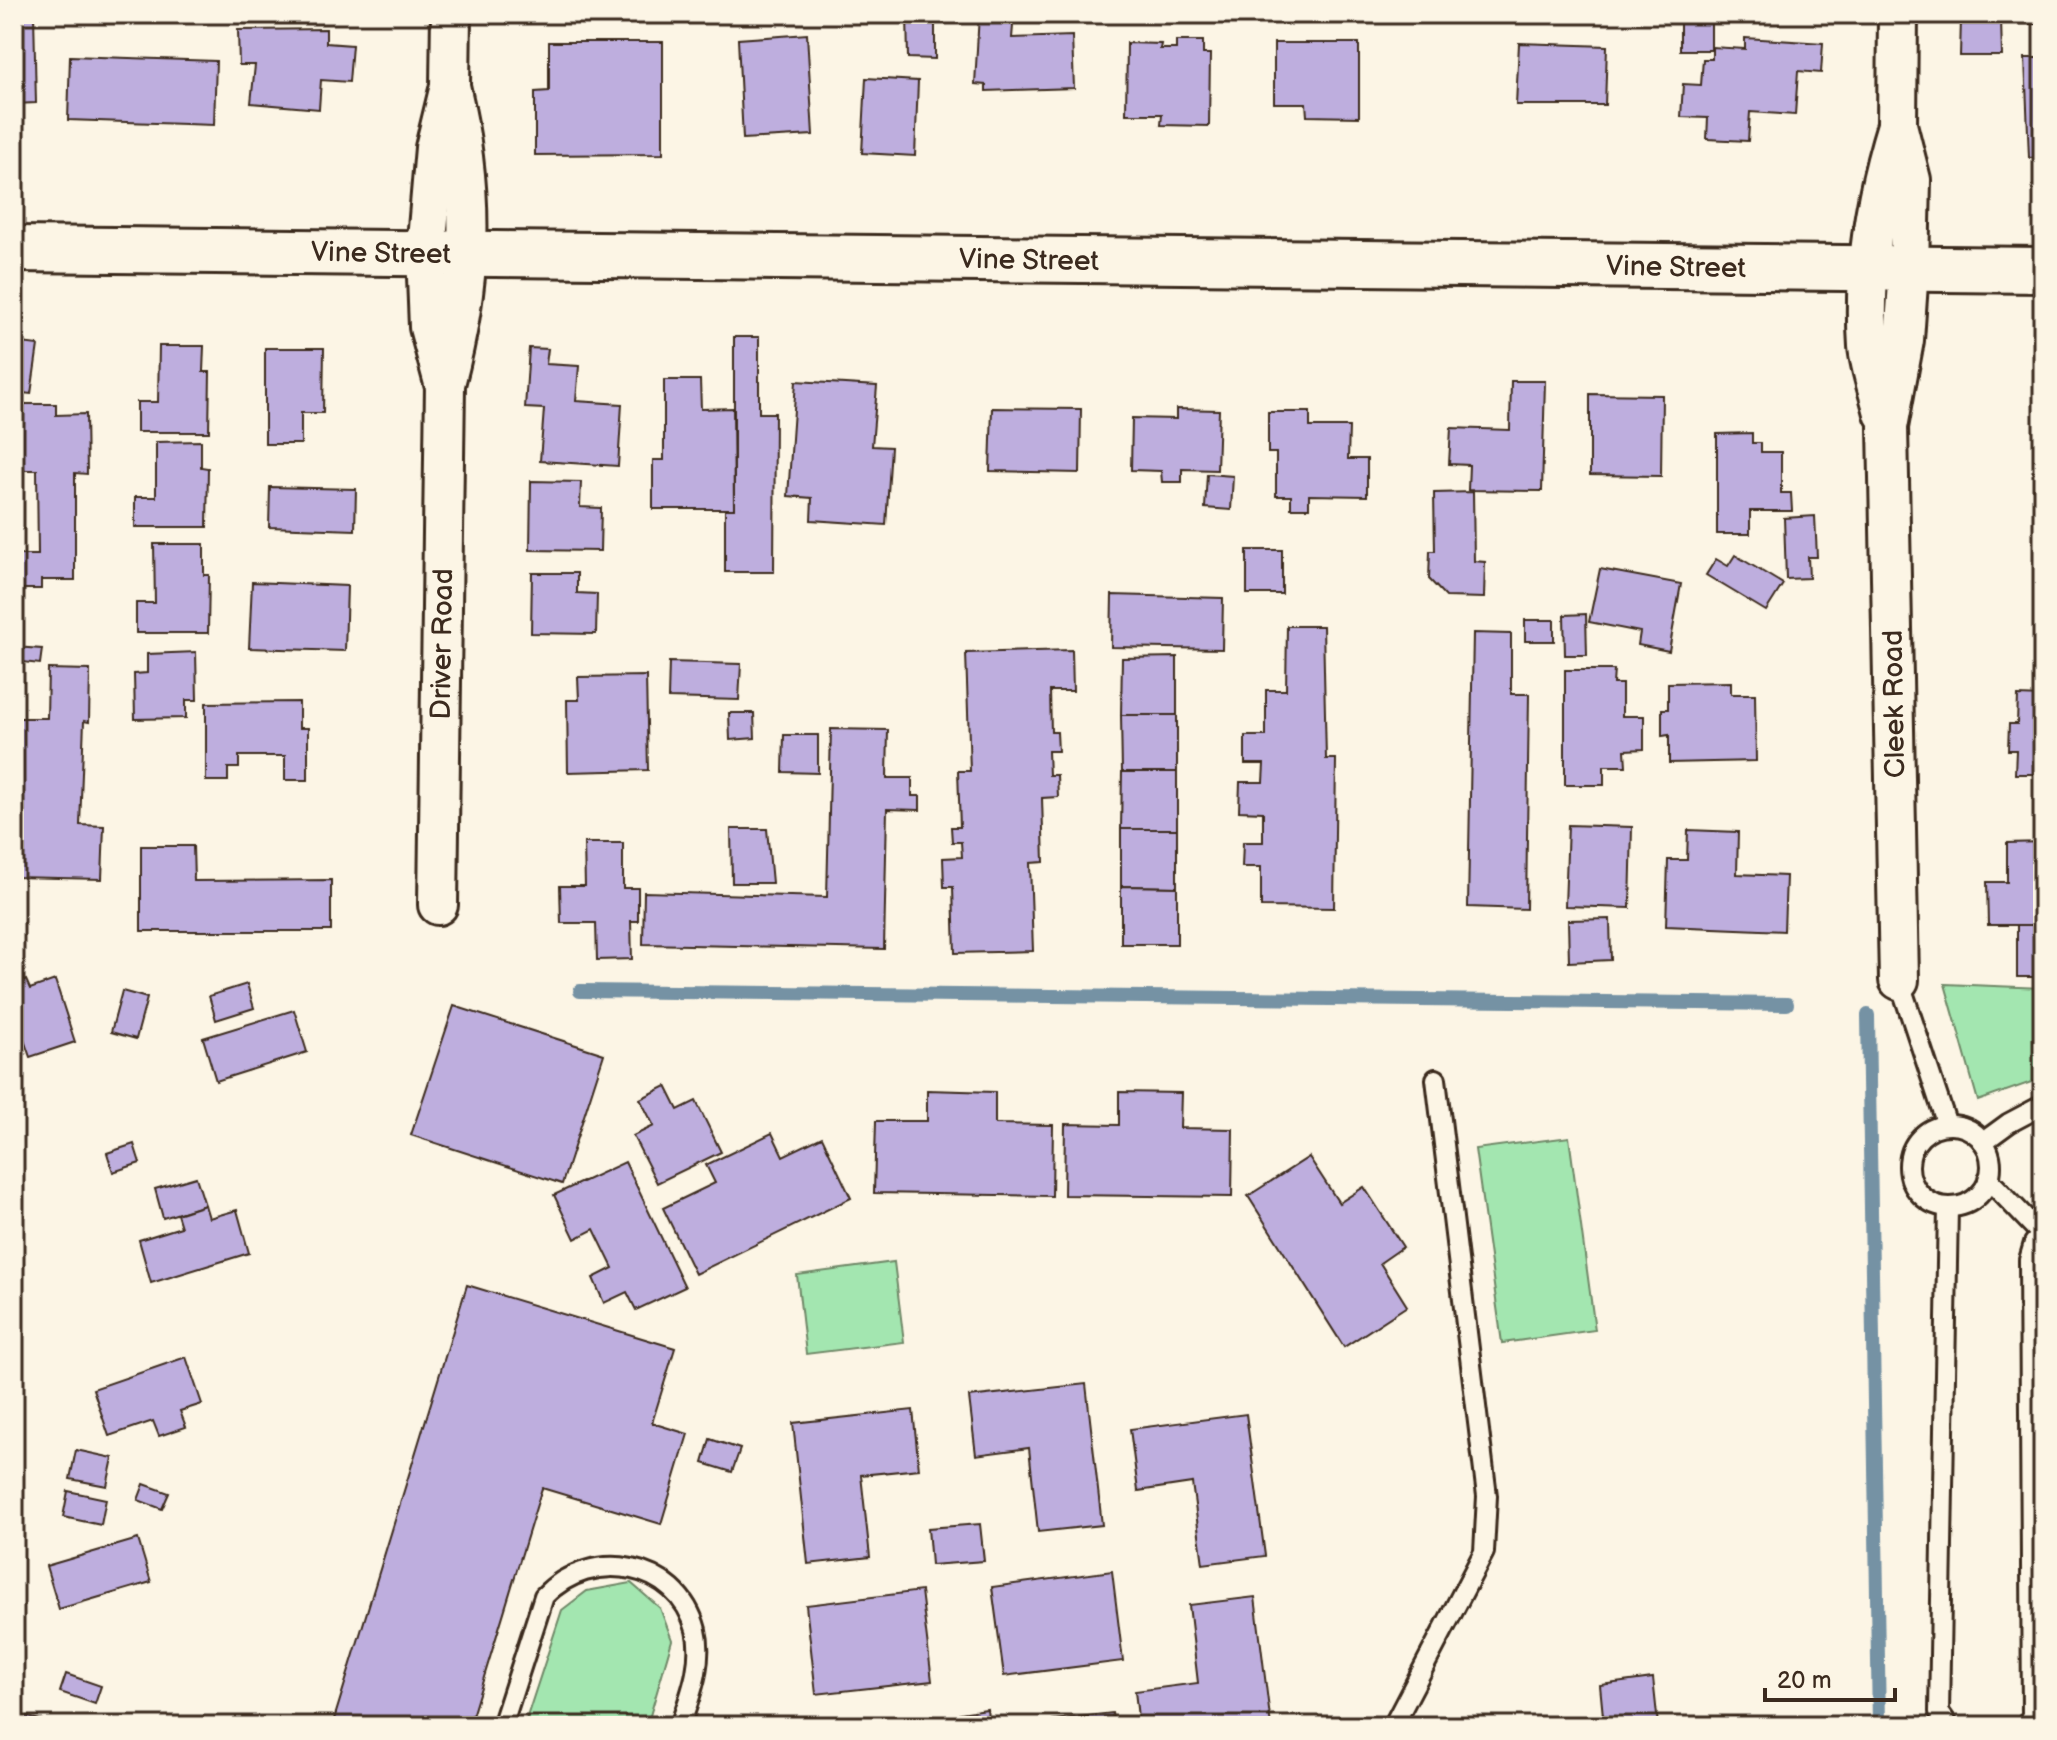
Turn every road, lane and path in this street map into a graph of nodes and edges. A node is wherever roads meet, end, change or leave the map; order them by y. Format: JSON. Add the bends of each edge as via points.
{"nodes":[{"id":1,"x":451,"y":14,"type":"edge"},
{"id":2,"x":1898,"y":14,"type":"edge"},
{"id":3,"x":14,"y":249,"type":"edge"},
{"id":4,"x":447,"y":253,"type":"junction"},
{"id":5,"x":1889,"y":269,"type":"junction"},
{"id":6,"x":2043,"y":270,"type":"edge"},
{"id":7,"x":438,"y":905,"type":"dead end"},
{"id":8,"x":1899,"y":980,"type":"joint"},
{"id":9,"x":1436,"y":1079,"type":"dead end"},
{"id":10,"x":2043,"y":1105,"type":"edge"},
{"id":11,"x":1947,"y":1125,"type":"junction"},
{"id":12,"x":1983,"y":1142,"type":"junction"},
{"id":13,"x":1988,"y":1179,"type":"junction"},
{"id":14,"x":1948,"y":1207,"type":"junction"},
{"id":15,"x":2042,"y":1234,"type":"edge"},
{"id":16,"x":502,"y":1726,"type":"edge"},
{"id":17,"x":680,"y":1726,"type":"edge"},
{"id":18,"x":1393,"y":1726,"type":"edge"},
{"id":19,"x":1949,"y":1726,"type":"edge"},
{"id":20,"x":2026,"y":1726,"type":"edge"}],
"edges":[{"from":1,"to":4,"type":"street","name":"Driver Road","via":[[450,86],[465,149]]},
{"from":2,"to":5,"type":"street","name":"Cleek Road","via":[[1897,125],[1911,180]]},
{"from":3,"to":4,"type":"street","name":"Vine Street"},
{"from":4,"to":5,"type":"street","name":"Vine Street"},
{"from":4,"to":7,"type":"street","name":"Driver Road","via":[[461,323],[445,384]]},
{"from":5,"to":6,"type":"street","name":"Vine Street"},
{"from":5,"to":8,"type":"street","name":"Cleek Road","via":[[1904,340],[1888,427]]},
{"from":8,"to":11,"type":"lane"},
{"from":9,"to":18,"type":"lane","via":[[1487,1496],[1484,1552]]},
{"from":10,"to":12,"type":"lane"},
{"from":11,"to":12,"type":"lane","via":[[1961,1126]]},
{"from":11,"to":14,"type":"lane","via":[[1922,1136],[1909,1160],[1914,1187],[1935,1204]]},
{"from":12,"to":13,"type":"lane","via":[[1989,1154]]},
{"from":13,"to":14,"type":"lane","via":[[1973,1200]]},
{"from":13,"to":15,"type":"lane"},
{"from":14,"to":19,"type":"lane","via":[[1939,1712]]},
{"from":15,"to":20,"type":"lane","via":[[2029,1260],[2032,1715]]},
{"from":16,"to":17,"type":"lane","via":[[544,1596],[556,1583],[591,1568],[632,1567],[653,1573],[671,1587],[687,1605],[697,1633],[696,1676]]}]}
